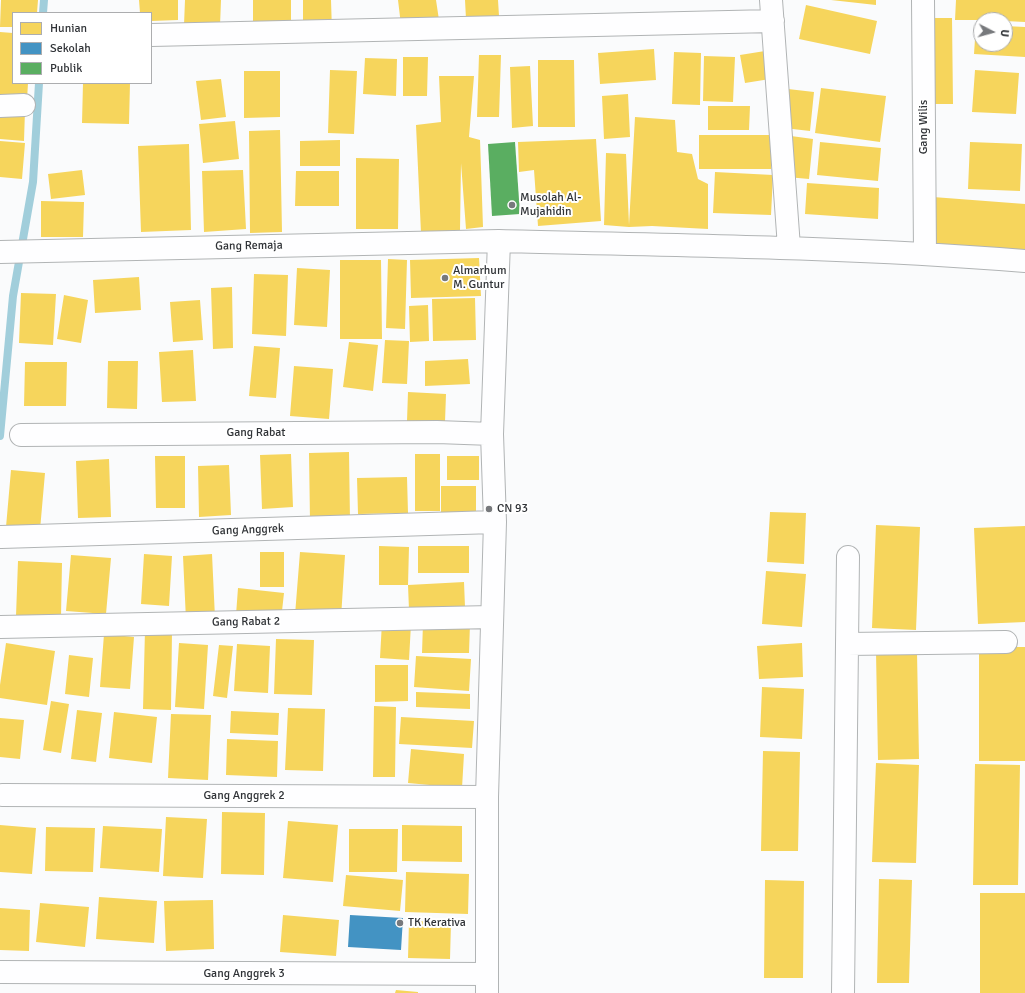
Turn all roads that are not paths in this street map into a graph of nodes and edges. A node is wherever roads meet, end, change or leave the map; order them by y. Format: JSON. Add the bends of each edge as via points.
{"nodes":[{"id":1,"x":771,"y":0,"type":"edge"},
{"id":2,"x":923,"y":0,"type":"edge"},
{"id":3,"x":773,"y":21,"type":"junction"},
{"id":4,"x":152,"y":35,"type":"edge"},
{"id":5,"x":0,"y":106,"type":"edge"},
{"id":6,"x":24,"y":106,"type":"dead end"},
{"id":7,"x":499,"y":241,"type":"junction"},
{"id":8,"x":788,"y":247,"type":"junction"},
{"id":9,"x":3,"y":252,"type":"edge"},
{"id":10,"x":925,"y":253,"type":"junction"},
{"id":11,"x":1025,"y":261,"type":"edge"},
{"id":12,"x":492,"y":434,"type":"junction"},
{"id":13,"x":21,"y":435,"type":"dead end"},
{"id":14,"x":494,"y":522,"type":"junction"},
{"id":15,"x":1,"y":537,"type":"edge"},
{"id":16,"x":848,"y":557,"type":"dead end"},
{"id":17,"x":492,"y":617,"type":"junction"},
{"id":18,"x":0,"y":627,"type":"edge"},
{"id":19,"x":1006,"y":642,"type":"dead end"},
{"id":20,"x":847,"y":644,"type":"junction"},
{"id":21,"x":2,"y":795,"type":"dead end"},
{"id":22,"x":487,"y":797,"type":"junction"},
{"id":23,"x":0,"y":972,"type":"edge"},
{"id":24,"x":487,"y":984,"type":"edge"},
{"id":25,"x":843,"y":993,"type":"edge"}],
"edges":[{"from":1,"to":3,"type":"street"},
{"from":2,"to":10,"type":"street","name":"Gang Wilis"},
{"from":3,"to":4,"type":"street"},
{"from":3,"to":8,"type":"street"},
{"from":5,"to":6,"type":"street"},
{"from":7,"to":8,"type":"street","name":"Gang Remaja"},
{"from":7,"to":9,"type":"street","name":"Gang Remaja"},
{"from":7,"to":12,"type":"street"},
{"from":8,"to":10,"type":"street","name":"Gang Remaja"},
{"from":10,"to":11,"type":"street","name":"Gang Remaja"},
{"from":12,"to":13,"type":"street","name":"Gang Rabat","via":[[437,432]]},
{"from":12,"to":14,"type":"street"},
{"from":14,"to":15,"type":"street","name":"Gang Anggrek"},
{"from":14,"to":17,"type":"street"},
{"from":16,"to":20,"type":"street"},
{"from":17,"to":18,"type":"street","name":"Gang Rabat 2"},
{"from":17,"to":22,"type":"street"},
{"from":19,"to":20,"type":"street"},
{"from":20,"to":25,"type":"street"},
{"from":21,"to":22,"type":"street","name":"Gang Anggrek 2"},
{"from":22,"to":24,"type":"street"},
{"from":23,"to":24,"type":"street","name":"Gang Anggrek 3"}]}
